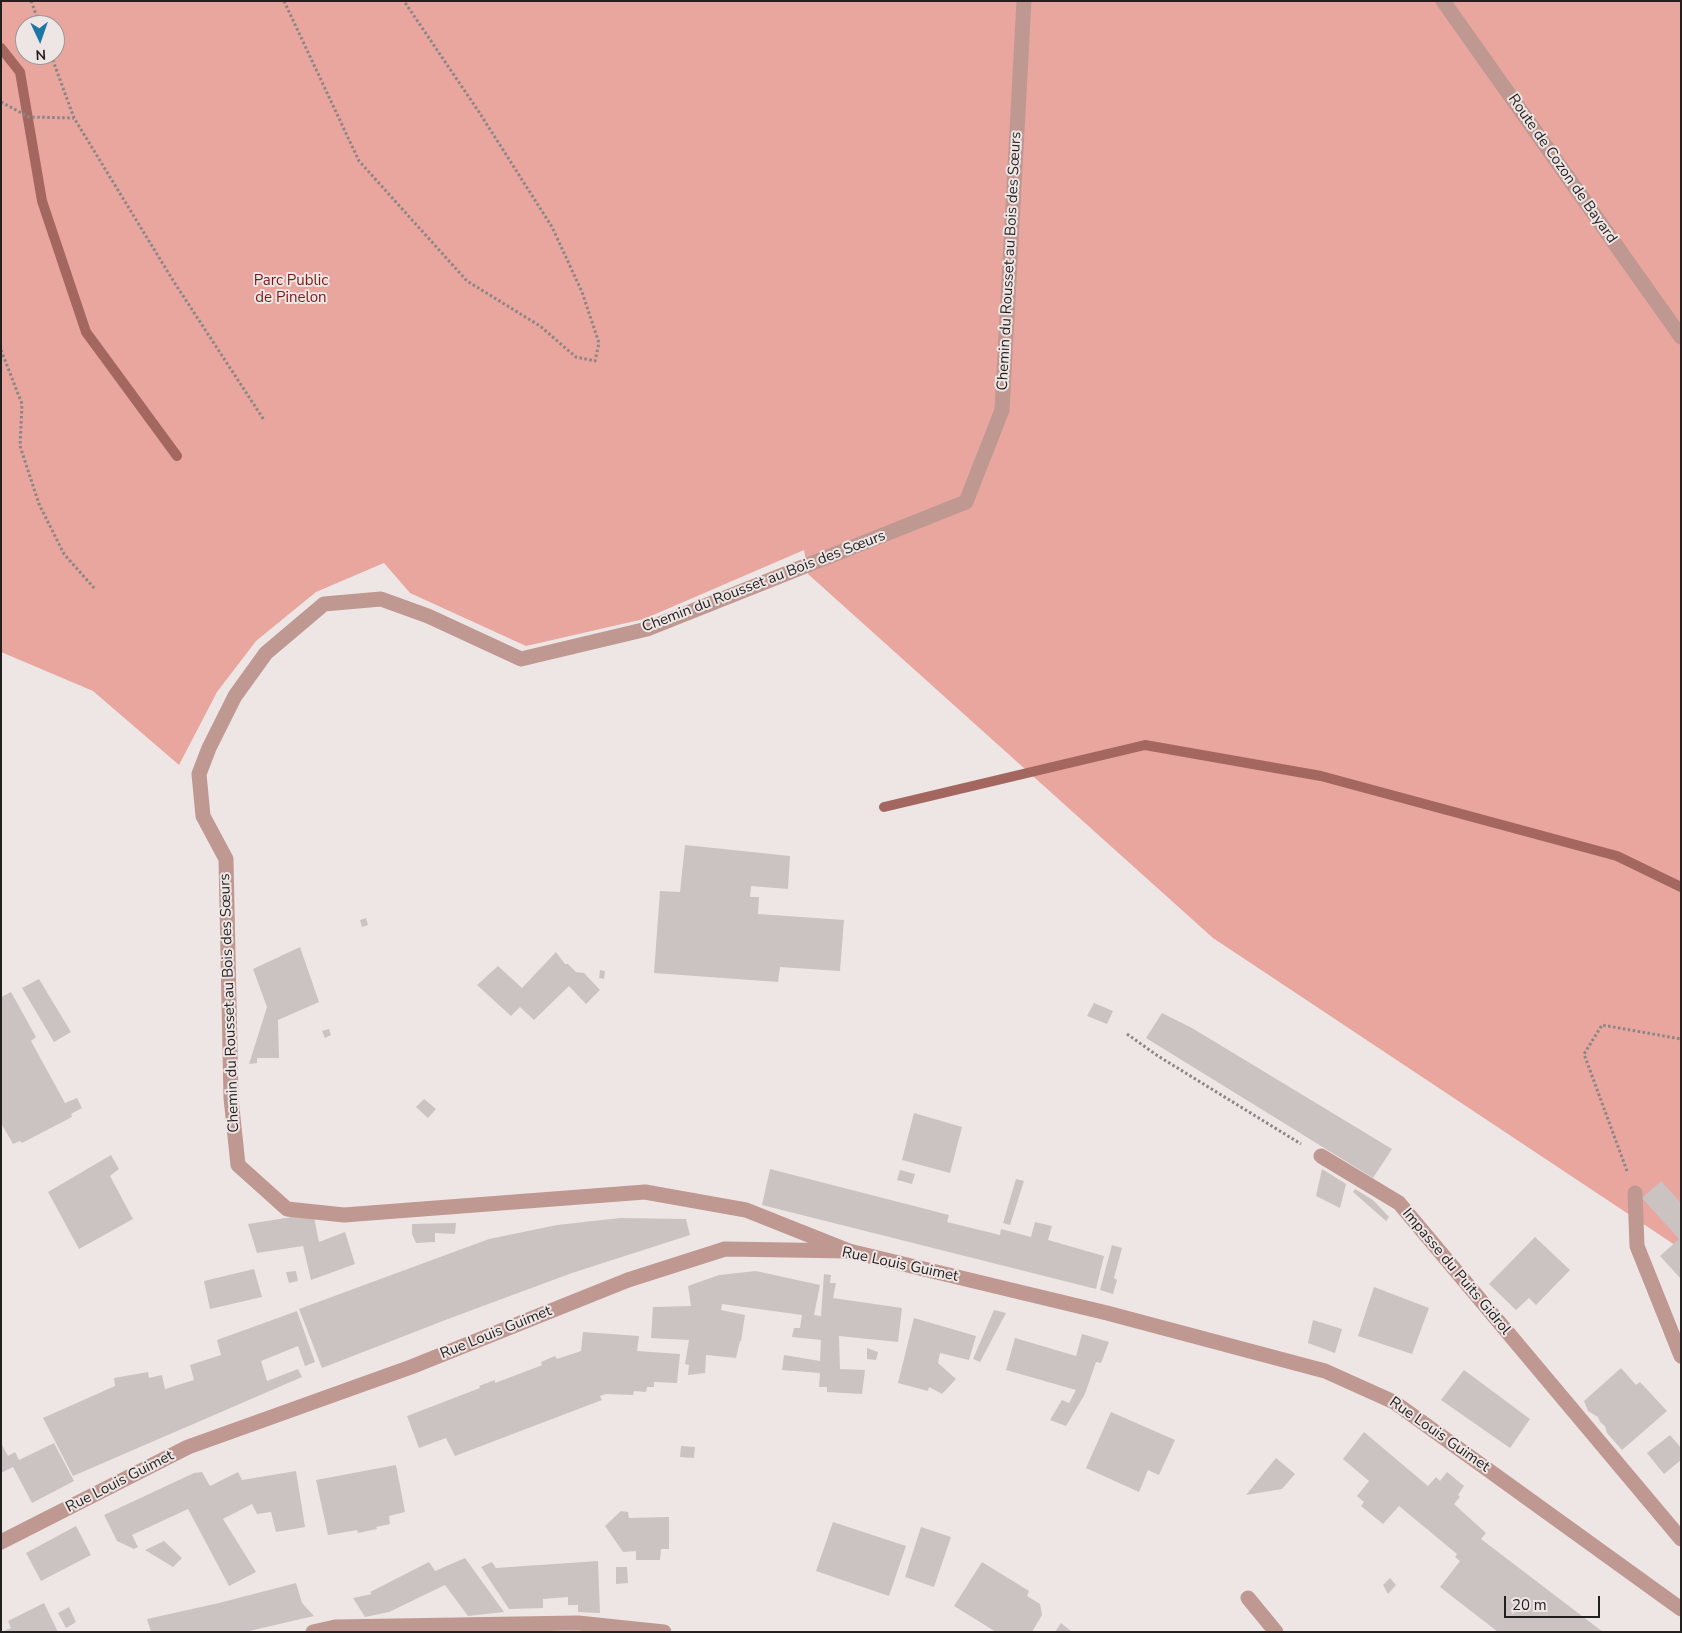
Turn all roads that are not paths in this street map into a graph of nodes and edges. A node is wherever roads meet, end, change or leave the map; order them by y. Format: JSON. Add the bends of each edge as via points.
{"nodes":[{"id":1,"x":1024,"y":1,"type":"edge"},
{"id":2,"x":1443,"y":1,"type":"edge"},
{"id":3,"x":1681,"y":337,"type":"edge"},
{"id":4,"x":1321,"y":1156,"type":"road end"},
{"id":5,"x":1635,"y":1193,"type":"road end"},
{"id":6,"x":848,"y":1251,"type":"junction"},
{"id":7,"x":1681,"y":1356,"type":"edge"},
{"id":8,"x":1681,"y":1539,"type":"edge"},
{"id":9,"x":1,"y":1542,"type":"edge"},
{"id":10,"x":1248,"y":1598,"type":"dead end"},
{"id":11,"x":1681,"y":1609,"type":"edge"},
{"id":12,"x":314,"y":1632,"type":"edge"},
{"id":13,"x":664,"y":1632,"type":"edge"},
{"id":14,"x":1276,"y":1632,"type":"edge"}],
"edges":[{"from":1,"to":6,"type":"street","name":"Chemin du Rousset au Bois des Sœurs","via":[[1002,410],[966,502],[647,629],[521,659],[428,616],[381,599],[324,604],[266,653],[235,696],[199,774],[204,816],[226,859],[231,1098],[238,1165],[287,1209],[344,1215],[645,1192],[746,1210]]},
{"from":2,"to":3,"type":"street","name":"Route de Cozon de Bayard"},
{"from":4,"to":8,"type":"street","name":"Impasse du Puits Gidrol","via":[[1399,1203]]},
{"from":5,"to":7,"type":"street","via":[[1637,1246]]},
{"from":6,"to":9,"type":"street","name":"Rue Louis Guimet","via":[[725,1249],[628,1280],[411,1367],[188,1447]]},
{"from":6,"to":11,"type":"street","name":"Rue Louis Guimet","via":[[1107,1313],[1325,1371],[1394,1402]]},
{"from":10,"to":14,"type":"street"},
{"from":12,"to":13,"type":"street","via":[[335,1627],[578,1623]]}]}
